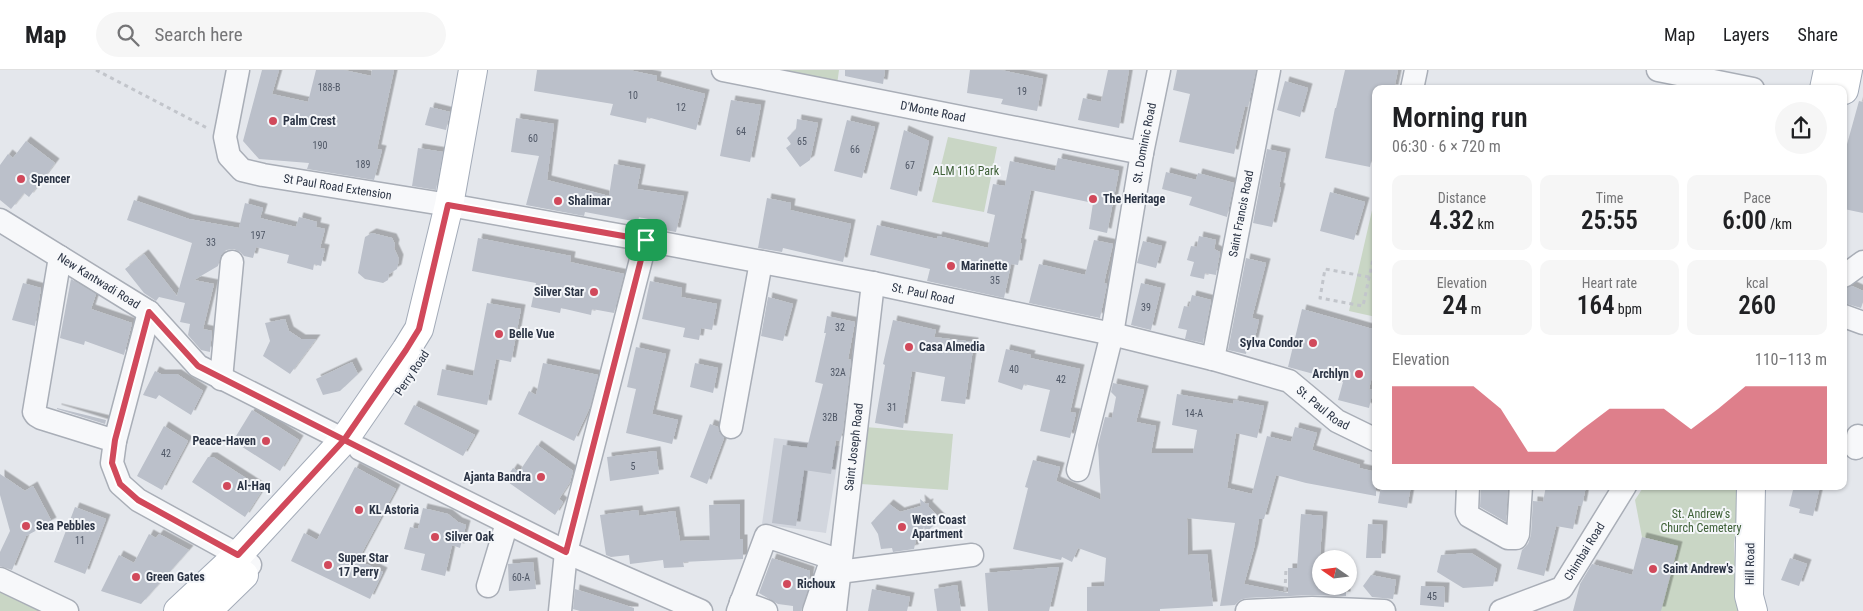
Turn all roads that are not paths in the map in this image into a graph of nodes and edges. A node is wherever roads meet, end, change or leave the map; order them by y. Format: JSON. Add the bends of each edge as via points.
{"nodes":[{"id":1,"x":238,"y":70,"type":"edge"},
{"id":2,"x":472,"y":70,"type":"edge"},
{"id":3,"x":488,"y":70,"type":"edge"},
{"id":4,"x":723,"y":70,"type":"edge"},
{"id":5,"x":1159,"y":70,"type":"edge"},
{"id":6,"x":1269,"y":70,"type":"edge"},
{"id":7,"x":1416,"y":70,"type":"edge"},
{"id":8,"x":1658,"y":70,"type":"edge"},
{"id":9,"x":1828,"y":70,"type":"edge"},
{"id":10,"x":1848,"y":70,"type":"edge"},
{"id":11,"x":1413,"y":85,"type":"edge"},
{"id":12,"x":1733,"y":85,"type":"edge"},
{"id":13,"x":1825,"y":85,"type":"edge"},
{"id":14,"x":1845,"y":85,"type":"edge"},
{"id":15,"x":1142,"y":153,"type":"junction"},
{"id":16,"x":456,"y":207,"type":"junction"},
{"id":17,"x":0,"y":220,"type":"edge"},
{"id":18,"x":646,"y":240,"type":"junction"},
{"id":19,"x":60,"y":257,"type":"junction"},
{"id":20,"x":232,"y":262,"type":"dead end"},
{"id":21,"x":761,"y":262,"type":"junction"},
{"id":22,"x":1863,"y":262,"type":"edge"},
{"id":23,"x":1847,"y":274,"type":"edge"},
{"id":24,"x":873,"y":283,"type":"junction"},
{"id":25,"x":149,"y":312,"type":"junction"},
{"id":26,"x":1847,"y":317,"type":"edge"},
{"id":27,"x":1863,"y":323,"type":"edge"},
{"id":28,"x":1112,"y":334,"type":"junction"},
{"id":29,"x":1213,"y":359,"type":"junction"},
{"id":30,"x":221,"y":379,"type":"junction"},
{"id":31,"x":731,"y":427,"type":"dead end"},
{"id":32,"x":1372,"y":438,"type":"edge"},
{"id":33,"x":115,"y":440,"type":"junction"},
{"id":34,"x":344,"y":449,"type":"junction"},
{"id":35,"x":1078,"y":470,"type":"dead end"},
{"id":36,"x":1468,"y":490,"type":"edge"},
{"id":37,"x":1521,"y":490,"type":"edge"},
{"id":38,"x":1623,"y":490,"type":"edge"},
{"id":39,"x":1751,"y":490,"type":"edge"},
{"id":40,"x":1770,"y":490,"type":"edge"},
{"id":41,"x":507,"y":523,"type":"junction"},
{"id":42,"x":566,"y":552,"type":"junction"},
{"id":43,"x":972,"y":555,"type":"dead end"},
{"id":44,"x":246,"y":561,"type":"junction"},
{"id":45,"x":837,"y":563,"type":"junction"},
{"id":46,"x":0,"y":579,"type":"edge"},
{"id":47,"x":488,"y":586,"type":"dead end"},
{"id":48,"x":740,"y":607,"type":"edge"},
{"id":49,"x":688,"y":608,"type":"edge"},
{"id":50,"x":1312,"y":609,"type":"edge"},
{"id":51,"x":67,"y":611,"type":"edge"},
{"id":52,"x":178,"y":611,"type":"edge"},
{"id":53,"x":207,"y":611,"type":"edge"},
{"id":54,"x":560,"y":611,"type":"edge"},
{"id":55,"x":766,"y":611,"type":"edge"},
{"id":56,"x":814,"y":611,"type":"edge"},
{"id":57,"x":835,"y":611,"type":"edge"},
{"id":58,"x":1247,"y":611,"type":"edge"},
{"id":59,"x":1380,"y":611,"type":"edge"},
{"id":60,"x":1384,"y":611,"type":"edge"},
{"id":61,"x":1502,"y":611,"type":"edge"},
{"id":62,"x":1753,"y":611,"type":"edge"},
{"id":63,"x":1769,"y":611,"type":"edge"}],
"edges":[{"from":1,"to":16,"type":"street","name":"St Paul Road Extension","via":[[228,148],[242,170]]},
{"from":2,"to":16,"type":"main road","name":"Perry Road"},
{"from":3,"to":16,"type":"main road","name":"Perry Road"},
{"from":4,"to":15,"type":"street","name":"D'Monte Road"},
{"from":5,"to":15,"type":"street","name":"St. Dominic Road"},
{"from":6,"to":29,"type":"street","name":"Saint Francis Road"},
{"from":7,"to":11,"type":"street"},
{"from":8,"to":12,"type":"street"},
{"from":9,"to":13,"type":"main road"},
{"from":10,"to":14,"type":"main road"},
{"from":15,"to":28,"type":"street","name":"St. Dominic Road"},
{"from":16,"to":18,"type":"street","name":"St. Paul Road"},
{"from":16,"to":34,"type":"main road","name":"Perry Road","via":[[419,329]]},
{"from":17,"to":19,"type":"street","name":"New Kantwadi Road"},
{"from":18,"to":21,"type":"street","name":"St. Paul Road"},
{"from":18,"to":42,"type":"street"},
{"from":19,"to":25,"type":"street","name":"New Kantwadi Road"},
{"from":19,"to":33,"type":"street","via":[[34,412],[41,418]]},
{"from":20,"to":30,"type":"street"},
{"from":21,"to":24,"type":"street","name":"St. Paul Road"},
{"from":21,"to":31,"type":"street"},
{"from":22,"to":23,"type":"street"},
{"from":24,"to":28,"type":"street","name":"St. Paul Road"},
{"from":24,"to":45,"type":"street","name":"Saint Joseph Road"},
{"from":25,"to":30,"type":"street","name":"New Kantwadi Road","via":[[198,366]]},
{"from":25,"to":33,"type":"street"},
{"from":26,"to":27,"type":"street"},
{"from":28,"to":29,"type":"street","name":"St. Paul Road"},
{"from":28,"to":35,"type":"street","name":"St. Dominic Road"},
{"from":29,"to":32,"type":"street","name":"St. Paul Road","via":[[1289,381],[1338,421]]},
{"from":30,"to":34,"type":"street","name":"New Kantwadi Road"},
{"from":33,"to":44,"type":"street","via":[[112,463],[120,484],[138,500]]},
{"from":34,"to":41,"type":"street","name":"New Kantwadi Road"},
{"from":34,"to":44,"type":"main road","name":"Perry Road"},
{"from":36,"to":37,"type":"street","via":[[1466,512],[1469,516],[1508,538],[1516,538],[1518,534]]},
{"from":38,"to":61,"type":"street","name":"Chimbai Road","via":[[1562,588]]},
{"from":39,"to":62,"type":"main road","name":"Hill Road","via":[[1749,596]]},
{"from":40,"to":63,"type":"main road","name":"Hill Road","via":[[1766,545]]},
{"from":41,"to":42,"type":"street","name":"New Kantwadi Road"},
{"from":41,"to":47,"type":"street"},
{"from":42,"to":49,"type":"street","name":"New Kantwadi Road"},
{"from":42,"to":54,"type":"street"},
{"from":43,"to":45,"type":"street"},
{"from":44,"to":52,"type":"main road","name":"Perry Road"},
{"from":44,"to":53,"type":"main road","name":"Perry Road"},
{"from":45,"to":48,"type":"street","via":[[766,536]]},
{"from":45,"to":56,"type":"street"},
{"from":45,"to":57,"type":"street","name":"Saint Joseph Road"},
{"from":46,"to":51,"type":"street"},
{"from":48,"to":55,"type":"street"},
{"from":50,"to":58,"type":"street"},
{"from":50,"to":59,"type":"street"},
{"from":59,"to":60,"type":"street"}]}
